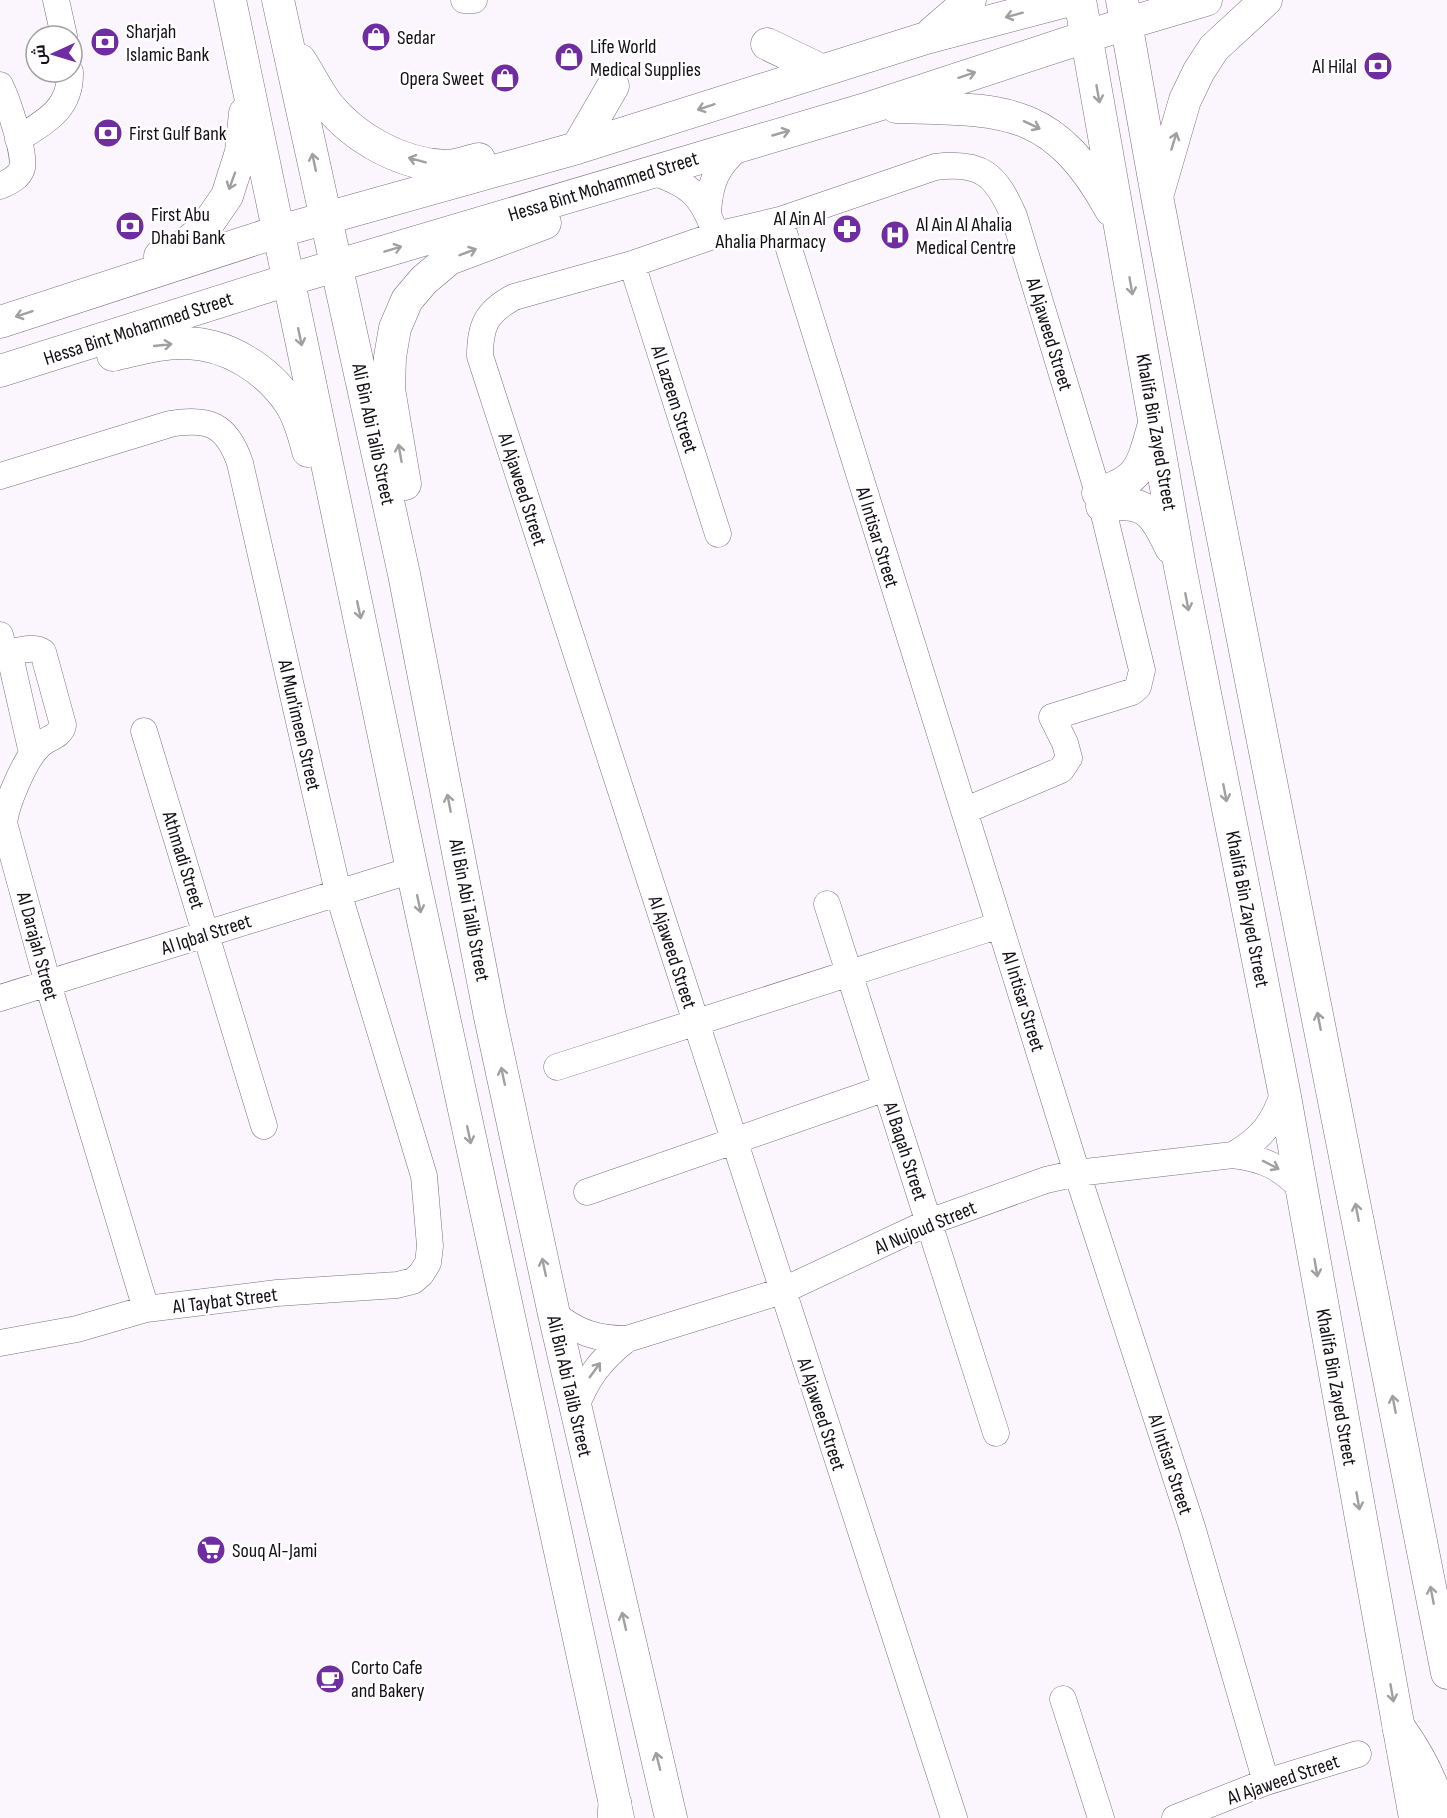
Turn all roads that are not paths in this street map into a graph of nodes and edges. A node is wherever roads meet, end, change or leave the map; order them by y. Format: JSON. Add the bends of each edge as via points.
{"nodes":[{"id":1,"x":57,"y":0,"type":"edge"},
{"id":2,"x":224,"y":0,"type":"edge"},
{"id":3,"x":230,"y":0,"type":"edge"},
{"id":4,"x":278,"y":0,"type":"edge"},
{"id":5,"x":970,"y":0,"type":"edge"},
{"id":6,"x":1070,"y":0,"type":"edge"},
{"id":7,"x":1080,"y":0,"type":"edge"},
{"id":8,"x":1206,"y":0,"type":"edge"},
{"id":9,"x":1266,"y":0,"type":"edge"},
{"id":10,"x":1124,"y":12,"type":"edge"},
{"id":11,"x":62,"y":24,"type":"edge"},
{"id":12,"x":1088,"y":36,"type":"junction"},
{"id":13,"x":926,"y":38,"type":"junction"},
{"id":14,"x":288,"y":40,"type":"junction"},
{"id":15,"x":766,"y":44,"type":"dead end"},
{"id":16,"x":821,"y":70,"type":"junction"},
{"id":17,"x":69,"y":84,"type":"edge"},
{"id":18,"x":0,"y":85,"type":"edge"},
{"id":19,"x":613,"y":86,"type":"dead end"},
{"id":20,"x":872,"y":107,"type":"junction"},
{"id":21,"x":18,"y":139,"type":"junction"},
{"id":22,"x":741,"y":145,"type":"junction"},
{"id":23,"x":577,"y":148,"type":"junction"},
{"id":24,"x":651,"y":172,"type":"junction"},
{"id":25,"x":604,"y":185,"type":"junction"},
{"id":26,"x":0,"y":186,"type":"edge"},
{"id":27,"x":1156,"y":196,"type":"junction"},
{"id":28,"x":326,"y":219,"type":"junction"},
{"id":29,"x":780,"y":220,"type":"junction"},
{"id":30,"x":712,"y":224,"type":"junction"},
{"id":31,"x":1120,"y":227,"type":"junction"},
{"id":32,"x":280,"y":231,"type":"junction"},
{"id":33,"x":632,"y":264,"type":"junction"},
{"id":34,"x":337,"y":265,"type":"junction"},
{"id":35,"x":288,"y":280,"type":"junction"},
{"id":36,"x":60,"y":301,"type":"junction"},
{"id":37,"x":0,"y":322,"type":"edge"},
{"id":38,"x":12,"y":368,"type":"edge"},
{"id":39,"x":1155,"y":420,"type":"junction"},
{"id":40,"x":0,"y":476,"type":"edge"},
{"id":41,"x":1100,"y":500,"type":"junction"},
{"id":42,"x":718,"y":534,"type":"dead end"},
{"id":43,"x":1180,"y":567,"type":"junction"},
{"id":44,"x":404,"y":574,"type":"junction"},
{"id":45,"x":351,"y":575,"type":"junction"},
{"id":46,"x":4,"y":644,"type":"edge"},
{"id":47,"x":144,"y":731,"type":"dead end"},
{"id":48,"x":32,"y":753,"type":"junction"},
{"id":49,"x":964,"y":811,"type":"junction"},
{"id":50,"x":412,"y":870,"type":"junction"},
{"id":51,"x":338,"y":892,"type":"junction"},
{"id":52,"x":827,"y":904,"type":"dead end"},
{"id":53,"x":1000,"y":925,"type":"junction"},
{"id":54,"x":207,"y":934,"type":"junction"},
{"id":55,"x":850,"y":973,"type":"junction"},
{"id":56,"x":48,"y":984,"type":"junction"},
{"id":57,"x":0,"y":998,"type":"edge"},
{"id":58,"x":695,"y":1023,"type":"junction"},
{"id":59,"x":557,"y":1067,"type":"dead end"},
{"id":60,"x":886,"y":1088,"type":"junction"},
{"id":61,"x":1284,"y":1091,"type":"junction"},
{"id":62,"x":264,"y":1126,"type":"dead end"},
{"id":63,"x":734,"y":1140,"type":"junction"},
{"id":64,"x":1233,"y":1155,"type":"junction"},
{"id":65,"x":1077,"y":1173,"type":"junction"},
{"id":66,"x":1302,"y":1189,"type":"junction"},
{"id":67,"x":587,"y":1192,"type":"dead end"},
{"id":68,"x":929,"y":1222,"type":"junction"},
{"id":69,"x":430,"y":1246,"type":"joint"},
{"id":70,"x":782,"y":1291,"type":"junction"},
{"id":71,"x":146,"y":1309,"type":"junction"},
{"id":72,"x":554,"y":1314,"type":"junction"},
{"id":73,"x":627,"y":1339,"type":"junction"},
{"id":74,"x":0,"y":1343,"type":"edge"},
{"id":75,"x":575,"y":1409,"type":"junction"},
{"id":76,"x":996,"y":1433,"type":"dead end"},
{"id":77,"x":1447,"y":1673,"type":"edge"},
{"id":78,"x":1063,"y":1698,"type":"dead end"},
{"id":79,"x":1399,"y":1728,"type":"junction"},
{"id":80,"x":1358,"y":1754,"type":"dead end"},
{"id":81,"x":1266,"y":1782,"type":"junction"},
{"id":82,"x":616,"y":1813,"type":"edge"},
{"id":83,"x":672,"y":1818,"type":"edge"},
{"id":84,"x":954,"y":1818,"type":"edge"},
{"id":85,"x":1101,"y":1818,"type":"edge"},
{"id":86,"x":1175,"y":1818,"type":"edge"},
{"id":87,"x":1415,"y":1818,"type":"edge"},
{"id":88,"x":1442,"y":1818,"type":"edge"}],
"edges":[{"from":1,"to":11,"type":"street"},
{"from":2,"to":36,"type":"main road","one_way":true,"via":[[246,114],[242,152],[227,196],[205,228],[180,249],[94,278]]},
{"from":3,"to":32,"type":"main road"},
{"from":4,"to":14,"type":"main road","name":"Ali Bin Abi Talib Street"},
{"from":5,"to":13,"type":"main road"},
{"from":6,"to":13,"type":"main road","one_way":true},
{"from":7,"to":12,"type":"main road","name":"Khalifa Bin Zayed Street"},
{"from":8,"to":10,"type":"main road","name":"Hessa Bint Mohammed Street"},
{"from":27,"to":9,"type":"main road","one_way":true,"via":[[1185,100],[1199,70],[1214,48]]},
{"from":10,"to":12,"type":"main road","name":"Hessa Bint Mohammed Street"},
{"from":10,"to":27,"type":"main road"},
{"from":20,"to":12,"type":"main road","name":"Hessa Bint Mohammed Street","one_way":true},
{"from":12,"to":31,"type":"main road","name":"Khalifa Bin Zayed Street","one_way":true},
{"from":13,"to":16,"type":"main road"},
{"from":23,"to":14,"type":"main road","one_way":true,"via":[[526,147],[449,166],[393,153],[370,143],[327,104]]},
{"from":28,"to":14,"type":"main road","name":"Ali Bin Abi Talib Street","one_way":true},
{"from":15,"to":16,"type":"main road"},
{"from":16,"to":23,"type":"main road","one_way":true},
{"from":17,"to":21,"type":"street","via":[[62,104],[44,123]]},
{"from":18,"to":21,"type":"street"},
{"from":19,"to":23,"type":"main road"},
{"from":22,"to":20,"type":"main road","name":"Hessa Bint Mohammed Street","one_way":true},
{"from":20,"to":31,"type":"main road","one_way":true,"via":[[983,110],[1007,114],[1048,132],[1084,167]]},
{"from":21,"to":26,"type":"street","via":[[21,170]]},
{"from":22,"to":24,"type":"main road","name":"Hessa Bint Mohammed Street"},
{"from":22,"to":30,"type":"street","via":[[716,174],[709,192]]},
{"from":23,"to":28,"type":"main road"},
{"from":24,"to":25,"type":"main road","name":"Hessa Bint Mohammed Street"},
{"from":24,"to":30,"type":"street","via":[[684,186],[698,198]]},
{"from":34,"to":25,"type":"main road","name":"Hessa Bint Mohammed Street","one_way":true},
{"from":44,"to":25,"type":"main road","one_way":true,"via":[[410,511],[389,389],[395,328],[407,300],[449,259],[551,221]]},
{"from":77,"to":27,"type":"main road","one_way":true},
{"from":28,"to":32,"type":"main road"},
{"from":28,"to":34,"type":"main road","name":"Ali Bin Abi Talib Street"},
{"from":29,"to":30,"type":"street","name":"Al Ajaweed Street"},
{"from":29,"to":41,"type":"street","name":"Al Ajaweed Street","via":[[935,167],[973,166],[990,176],[1004,192],[1014,216]]},
{"from":29,"to":49,"type":"street","name":"Al Intisar Street"},
{"from":30,"to":33,"type":"street","name":"Al Ajaweed Street"},
{"from":31,"to":39,"type":"main road","name":"Khalifa Bin Zayed Street","one_way":true},
{"from":32,"to":35,"type":"main road"},
{"from":32,"to":36,"type":"main road"},
{"from":33,"to":42,"type":"street","name":"Al Lazeem Street"},
{"from":33,"to":58,"type":"street","name":"Al Ajaweed Street","via":[[514,297],[500,305],[483,327],[480,356]]},
{"from":34,"to":35,"type":"main road","name":"Hessa Bint Mohammed Street"},
{"from":34,"to":44,"type":"main road","name":"Ali Bin Abi Talib Street"},
{"from":35,"to":38,"type":"main road","name":"Hessa Bint Mohammed Street"},
{"from":35,"to":45,"type":"main road","one_way":true},
{"from":36,"to":37,"type":"main road","one_way":true},
{"from":38,"to":45,"type":"main road","one_way":true,"via":[[55,369],[151,346],[186,342],[219,348],[244,359],[270,379],[291,404],[302,429],[328,530]]},
{"from":39,"to":41,"type":"main road","via":[[1134,476]]},
{"from":39,"to":43,"type":"main road","name":"Khalifa Bin Zayed Street"},
{"from":40,"to":51,"type":"street","name":"Al Mun'imeen Street","via":[[170,424],[198,421],[211,425],[234,445]]},
{"from":41,"to":43,"type":"main road","via":[[1128,503],[1149,511]]},
{"from":41,"to":49,"type":"street","name":"Al Ajaweed Street","via":[[1142,661],[1138,687],[1125,695],[1052,717],[1069,758],[1061,770]]},
{"from":43,"to":61,"type":"main road","name":"Khalifa Bin Zayed Street","one_way":true},
{"from":72,"to":44,"type":"main road","name":"Ali Bin Abi Talib Street","one_way":true,"via":[[488,1005]]},
{"from":45,"to":50,"type":"main road","one_way":true},
{"from":46,"to":48,"type":"street"},
{"from":46,"to":48,"type":"street","name":"Al Darajah Street","via":[[43,652],[61,719],[62,730]]},
{"from":47,"to":54,"type":"street","name":"Athmadi Street"},
{"from":48,"to":56,"type":"street","name":"Al Darajah Street","via":[[9,801],[4,823]]},
{"from":49,"to":53,"type":"street","name":"Al Intisar Street"},
{"from":50,"to":51,"type":"street","name":"Al Iqbal Street"},
{"from":50,"to":82,"type":"main road","one_way":true},
{"from":51,"to":54,"type":"street","name":"Al Iqbal Street"},
{"from":51,"to":69,"type":"street","name":"Al Mun'imeen Street","via":[[424,1176]]},
{"from":52,"to":55,"type":"street","name":"Al Baqah Street"},
{"from":53,"to":55,"type":"street"},
{"from":53,"to":65,"type":"street","name":"Al Intisar Street"},
{"from":54,"to":56,"type":"street","name":"Al Iqbal Street"},
{"from":54,"to":62,"type":"street","name":"Athmadi Street"},
{"from":55,"to":58,"type":"street"},
{"from":55,"to":60,"type":"street","name":"Al Baqah Street"},
{"from":56,"to":57,"type":"street","name":"Al Iqbal Street"},
{"from":56,"to":71,"type":"street","name":"Al Darajah Street"},
{"from":58,"to":59,"type":"street"},
{"from":58,"to":63,"type":"street","name":"Al Ajaweed Street"},
{"from":60,"to":63,"type":"street"},
{"from":60,"to":68,"type":"street","name":"Al Baqah Street"},
{"from":61,"to":64,"type":"street","name":"Al Nujoud Street","via":[[1267,1129]]},
{"from":61,"to":66,"type":"main road","name":"Khalifa Bin Zayed Street"},
{"from":63,"to":67,"type":"street"},
{"from":63,"to":70,"type":"street","name":"Al Ajaweed Street"},
{"from":64,"to":65,"type":"street","name":"Al Nujoud Street"},
{"from":64,"to":66,"type":"street","name":"Al Nujoud Street","one_way":true,"via":[[1272,1164]]},
{"from":65,"to":68,"type":"street","name":"Al Nujoud Street","via":[[1028,1186]]},
{"from":65,"to":81,"type":"street","name":"Al Intisar Street","via":[[1192,1527]]},
{"from":66,"to":79,"type":"main road","name":"Khalifa Bin Zayed Street","one_way":true},
{"from":68,"to":70,"type":"street","name":"Al Nujoud Street"},
{"from":68,"to":76,"type":"street","name":"Al Baqah Street"},
{"from":69,"to":71,"type":"street","name":"Al Taybat Street","via":[[428,1263],[421,1274],[413,1281],[397,1285],[277,1293]]},
{"from":70,"to":73,"type":"street","name":"Al Nujoud Street"},
{"from":70,"to":84,"type":"street","name":"Al Ajaweed Street"},
{"from":71,"to":74,"type":"street","name":"Al Taybat Street","via":[[77,1329]]},
{"from":72,"to":73,"type":"street","name":"Al Nujoud Street","via":[[588,1335]]},
{"from":72,"to":75,"type":"main road","name":"Ali Bin Abi Talib Street"},
{"from":75,"to":73,"type":"street","name":"Al Nujoud Street","one_way":true,"via":[[594,1369]]},
{"from":83,"to":75,"type":"main road","name":"Ali Bin Abi Talib Street","one_way":true},
{"from":78,"to":85,"type":"street"},
{"from":79,"to":87,"type":"main road","name":"Khalifa Bin Zayed Street"},
{"from":79,"to":88,"type":"highway","via":[[1423,1765]]},
{"from":80,"to":81,"type":"street","name":"Al Ajaweed Street"},
{"from":81,"to":86,"type":"street","name":"Al Ajaweed Street"}]}
